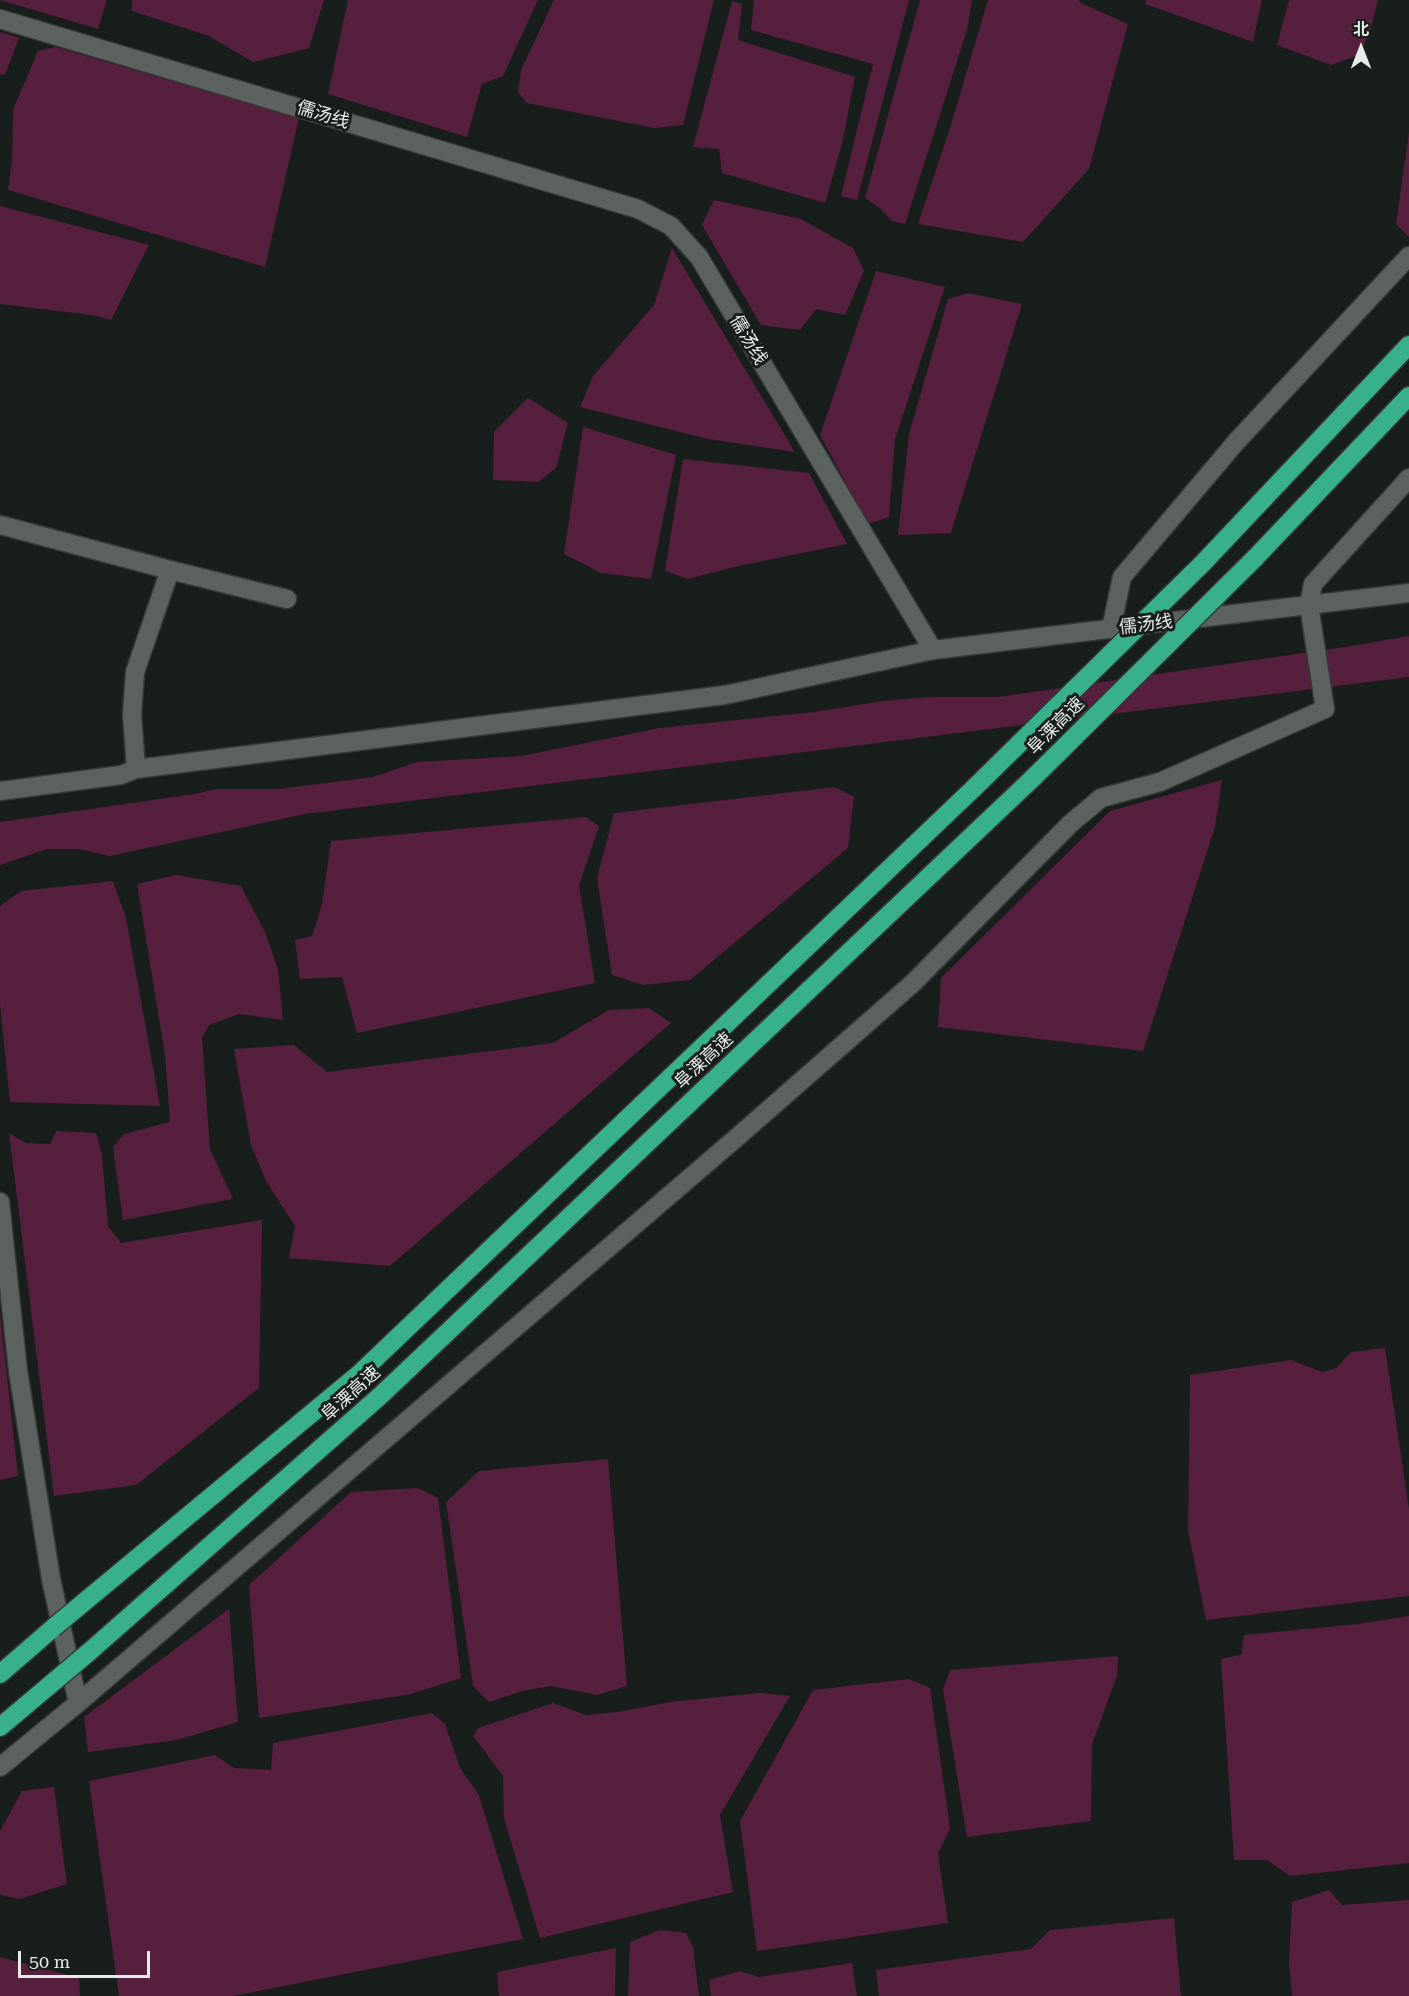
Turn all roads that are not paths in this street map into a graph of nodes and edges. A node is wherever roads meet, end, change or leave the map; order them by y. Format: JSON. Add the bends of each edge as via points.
{"nodes":[{"id":1,"x":0,"y":19,"type":"edge"},
{"id":2,"x":1409,"y":256,"type":"edge"},
{"id":3,"x":1409,"y":345,"type":"edge"},
{"id":4,"x":1409,"y":396,"type":"edge"},
{"id":5,"x":1409,"y":478,"type":"edge"},
{"id":6,"x":0,"y":525,"type":"edge"},
{"id":7,"x":170,"y":570,"type":"junction"},
{"id":8,"x":1409,"y":592,"type":"edge"},
{"id":9,"x":287,"y":599,"type":"dead end"},
{"id":10,"x":1309,"y":605,"type":"junction"},
{"id":11,"x":1111,"y":629,"type":"junction"},
{"id":12,"x":933,"y":650,"type":"junction"},
{"id":13,"x":136,"y":769,"type":"junction"},
{"id":14,"x":0,"y":791,"type":"edge"},
{"id":15,"x":0,"y":1202,"type":"edge"},
{"id":16,"x":0,"y":1674,"type":"edge"},
{"id":17,"x":78,"y":1703,"type":"junction"},
{"id":18,"x":0,"y":1728,"type":"edge"},
{"id":19,"x":0,"y":1767,"type":"edge"}],
"edges":[{"from":1,"to":12,"type":"street","name":"儒汤线","via":[[638,209],[671,226],[699,257]]},
{"from":2,"to":11,"type":"street","via":[[1236,442],[1122,577]]},
{"from":3,"to":16,"type":"highway","name":"阜溧高速","bridge":true,"via":[[1203,563],[974,788],[359,1374]]},
{"from":4,"to":18,"type":"highway","name":"阜溧高速","bridge":true,"via":[[1255,558],[1033,778],[380,1396]]},
{"from":5,"to":10,"type":"street","via":[[1313,584]]},
{"from":6,"to":7,"type":"street"},
{"from":7,"to":9,"type":"street"},
{"from":7,"to":13,"type":"street","via":[[135,672],[132,714]]},
{"from":8,"to":10,"type":"street","name":"儒汤线"},
{"from":10,"to":11,"type":"street","name":"儒汤线"},
{"from":10,"to":17,"type":"street","via":[[1325,709],[1160,782],[1101,798],[1070,824],[913,983]]},
{"from":11,"to":12,"type":"street","name":"儒汤线"},
{"from":12,"to":13,"type":"street","via":[[725,695]]},
{"from":13,"to":14,"type":"street","via":[[121,775]]},
{"from":15,"to":17,"type":"street","via":[[18,1371],[51,1579]]},
{"from":17,"to":19,"type":"street"}]}
